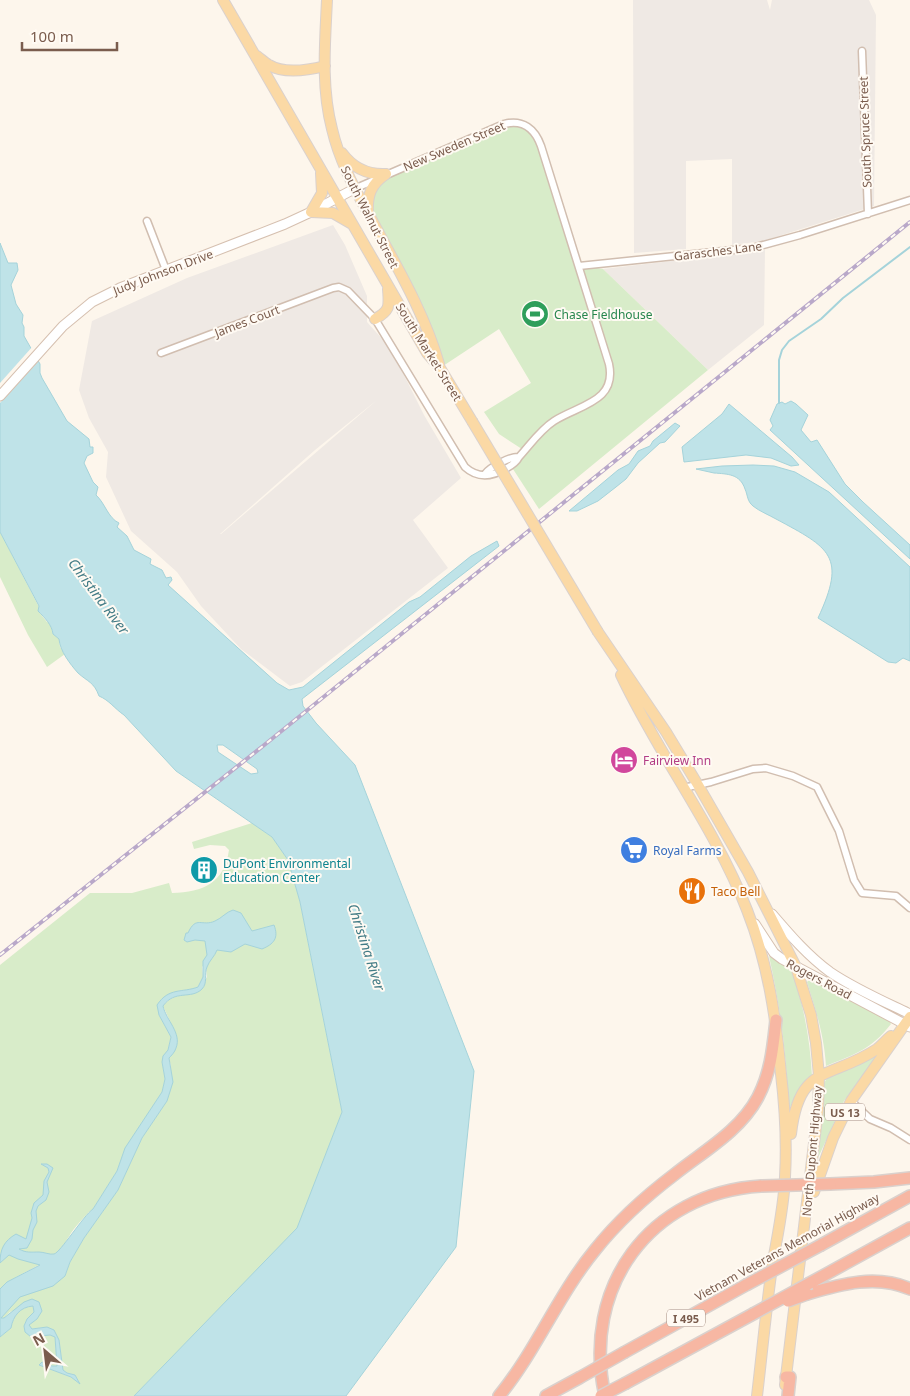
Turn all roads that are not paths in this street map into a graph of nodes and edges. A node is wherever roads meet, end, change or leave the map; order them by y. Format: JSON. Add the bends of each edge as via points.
{"nodes":[{"id":1,"x":223,"y":0,"type":"edge"},
{"id":2,"x":327,"y":0,"type":"edge"},
{"id":3,"x":862,"y":51,"type":"dead end"},
{"id":4,"x":252,"y":52,"type":"junction"},
{"id":5,"x":325,"y":66,"type":"junction"},
{"id":6,"x":337,"y":146,"type":"junction"},
{"id":7,"x":321,"y":170,"type":"junction"},
{"id":8,"x":386,"y":174,"type":"junction"},
{"id":9,"x":354,"y":189,"type":"junction"},
{"id":10,"x":338,"y":198,"type":"junction"},
{"id":11,"x":910,"y":200,"type":"edge"},
{"id":12,"x":312,"y":212,"type":"junction"},
{"id":13,"x":368,"y":214,"type":"junction"},
{"id":14,"x":868,"y":214,"type":"junction"},
{"id":15,"x":147,"y":221,"type":"dead end"},
{"id":16,"x":353,"y":224,"type":"junction"},
{"id":17,"x":579,"y":266,"type":"junction"},
{"id":18,"x":166,"y":270,"type":"junction"},
{"id":19,"x":388,"y":285,"type":"junction"},
{"id":20,"x":375,"y":319,"type":"junction"},
{"id":21,"x":161,"y":353,"type":"dead end"},
{"id":22,"x":440,"y":368,"type":"junction"},
{"id":23,"x":0,"y":396,"type":"edge"},
{"id":24,"x":610,"y":650,"type":"junction"},
{"id":25,"x":698,"y":785,"type":"junction"},
{"id":26,"x":683,"y":788,"type":"junction"},
{"id":27,"x":910,"y":908,"type":"edge"},
{"id":28,"x":768,"y":910,"type":"junction"},
{"id":29,"x":748,"y":911,"type":"junction"},
{"id":30,"x":796,"y":967,"type":"junction"},
{"id":31,"x":776,"y":1020,"type":"junction"},
{"id":32,"x":909,"y":1020,"type":"edge"},
{"id":33,"x":819,"y":1076,"type":"junction"},
{"id":34,"x":850,"y":1101,"type":"junction"},
{"id":35,"x":910,"y":1140,"type":"edge"},
{"id":36,"x":785,"y":1178,"type":"junction"},
{"id":37,"x":910,"y":1178,"type":"edge"},
{"id":38,"x":910,"y":1196,"type":"edge"},
{"id":39,"x":807,"y":1212,"type":"junction"},
{"id":40,"x":910,"y":1228,"type":"edge"},
{"id":41,"x":910,"y":1290,"type":"edge"},
{"id":42,"x":753,"y":1314,"type":"junction"},
{"id":43,"x":786,"y":1376,"type":"junction"},
{"id":44,"x":499,"y":1396,"type":"edge"},
{"id":45,"x":546,"y":1396,"type":"edge"},
{"id":46,"x":602,"y":1396,"type":"edge"},
{"id":47,"x":606,"y":1396,"type":"edge"},
{"id":48,"x":757,"y":1396,"type":"edge"},
{"id":49,"x":784,"y":1396,"type":"edge"},
{"id":50,"x":788,"y":1396,"type":"edge"}],
"edges":[{"from":1,"to":4,"type":"main road","name":"South Market Street"},
{"from":2,"to":5,"type":"main road","name":"South Walnut Street"},
{"from":3,"to":14,"type":"street","name":"South Spruce Street"},
{"from":4,"to":5,"type":"main road","via":[[279,69]]},
{"from":4,"to":7,"type":"main road","name":"South Market Street"},
{"from":5,"to":6,"type":"main road","name":"South Walnut Street","via":[[327,104]]},
{"from":6,"to":8,"type":"main road","via":[[354,166],[371,174]]},
{"from":6,"to":9,"type":"main road","name":"South Walnut Street"},
{"from":7,"to":10,"type":"main road","name":"South Market Street"},
{"from":7,"to":12,"type":"main road","via":[[322,192]]},
{"from":8,"to":9,"type":"street","name":"New Sweden Street"},
{"from":8,"to":13,"type":"main road","via":[[370,190]]},
{"from":8,"to":17,"type":"street","name":"New Sweden Street","via":[[504,124],[515,122],[525,125],[539,141]]},
{"from":9,"to":10,"type":"street","name":"Judy Johnson Drive"},
{"from":9,"to":13,"type":"main road","name":"South Walnut Street"},
{"from":10,"to":12,"type":"street","name":"Judy Johnson Drive"},
{"from":10,"to":16,"type":"main road","name":"South Market Street"},
{"from":11,"to":14,"type":"street","name":"Garasches Lane"},
{"from":12,"to":16,"type":"main road","via":[[333,213]]},
{"from":12,"to":18,"type":"street","name":"Judy Johnson Drive"},
{"from":13,"to":22,"type":"main road","name":"South Walnut Street","via":[[418,308]]},
{"from":14,"to":17,"type":"street","name":"Garasches Lane","via":[[752,248]]},
{"from":15,"to":18,"type":"street"},
{"from":16,"to":19,"type":"main road","name":"South Market Street"},
{"from":17,"to":20,"type":"street","via":[[609,364],[609,384],[596,399],[546,426],[517,462],[491,476],[470,472],[465,466]]},
{"from":18,"to":23,"type":"street","name":"Judy Johnson Drive","via":[[114,290],[87,305],[68,320]]},
{"from":19,"to":20,"type":"main road","via":[[388,308]]},
{"from":19,"to":22,"type":"main road","name":"South Market Street","via":[[427,353]]},
{"from":20,"to":21,"type":"street","name":"James Court","via":[[348,291],[333,288]]},
{"from":22,"to":24,"type":"main road","name":"South Market Street","bridge":true},
{"from":24,"to":25,"type":"main road","name":"South Market Street"},
{"from":24,"to":26,"type":"main road","name":"South Market Street","via":[[639,711]]},
{"from":25,"to":26,"type":"street"},
{"from":25,"to":27,"type":"street","via":[[766,768],[817,788],[839,831],[854,880],[862,893],[896,896]]},
{"from":25,"to":28,"type":"main road","name":"South Market Street"},
{"from":26,"to":29,"type":"main road","name":"South Market Street","via":[[712,834]]},
{"from":28,"to":30,"type":"main road","name":"South Market Street"},
{"from":28,"to":32,"type":"street","name":"Rogers Road","via":[[808,954],[831,972]]},
{"from":29,"to":30,"type":"street","name":"Rogers Road","via":[[774,953]]},
{"from":29,"to":31,"type":"main road","name":"South Market Street","via":[[766,967]]},
{"from":30,"to":32,"type":"street","name":"Rogers Road"},
{"from":30,"to":33,"type":"main road","name":"North Dupont Highway","via":[[811,1015]]},
{"from":31,"to":36,"type":"main road","name":"North Dupont Highway","via":[[785,1114]]},
{"from":31,"to":44,"type":"highway","via":[[769,1069],[748,1112],[727,1134],[648,1195],[604,1239],[564,1292],[516,1374]]},
{"from":32,"to":33,"type":"main road","via":[[877,1048]]},
{"from":32,"to":34,"type":"main road","number":"US 13"},
{"from":33,"to":36,"type":"main road","via":[[806,1087],[798,1101]]},
{"from":33,"to":39,"type":"main road","name":"North Dupont Highway"},
{"from":34,"to":35,"type":"street","via":[[870,1119]]},
{"from":34,"to":39,"type":"main road","number":"US 13"},
{"from":36,"to":48,"type":"main road","name":"North Dupont Highway"},
{"from":37,"to":47,"type":"highway","bridge":true,"via":[[728,1190],[694,1201],[662,1223],[633,1252],[612,1288],[602,1325],[600,1349]]},
{"from":38,"to":45,"type":"highway","name":"Vietnam Veterans Memorial Highway","number":"I 495","bridge":true},
{"from":39,"to":43,"type":"main road","name":"North Dupont Highway","number":"US 13"},
{"from":40,"to":42,"type":"highway","number":"I 495","bridge":true},
{"from":41,"to":42,"type":"highway","bridge":true,"via":[[884,1282],[863,1282],[808,1294]]},
{"from":42,"to":46,"type":"highway","number":"I 495","bridge":true},
{"from":43,"to":49,"type":"main road","name":"North Dupont Highway","number":"US 13"},
{"from":43,"to":50,"type":"highway","via":[[790,1377]]}]}
